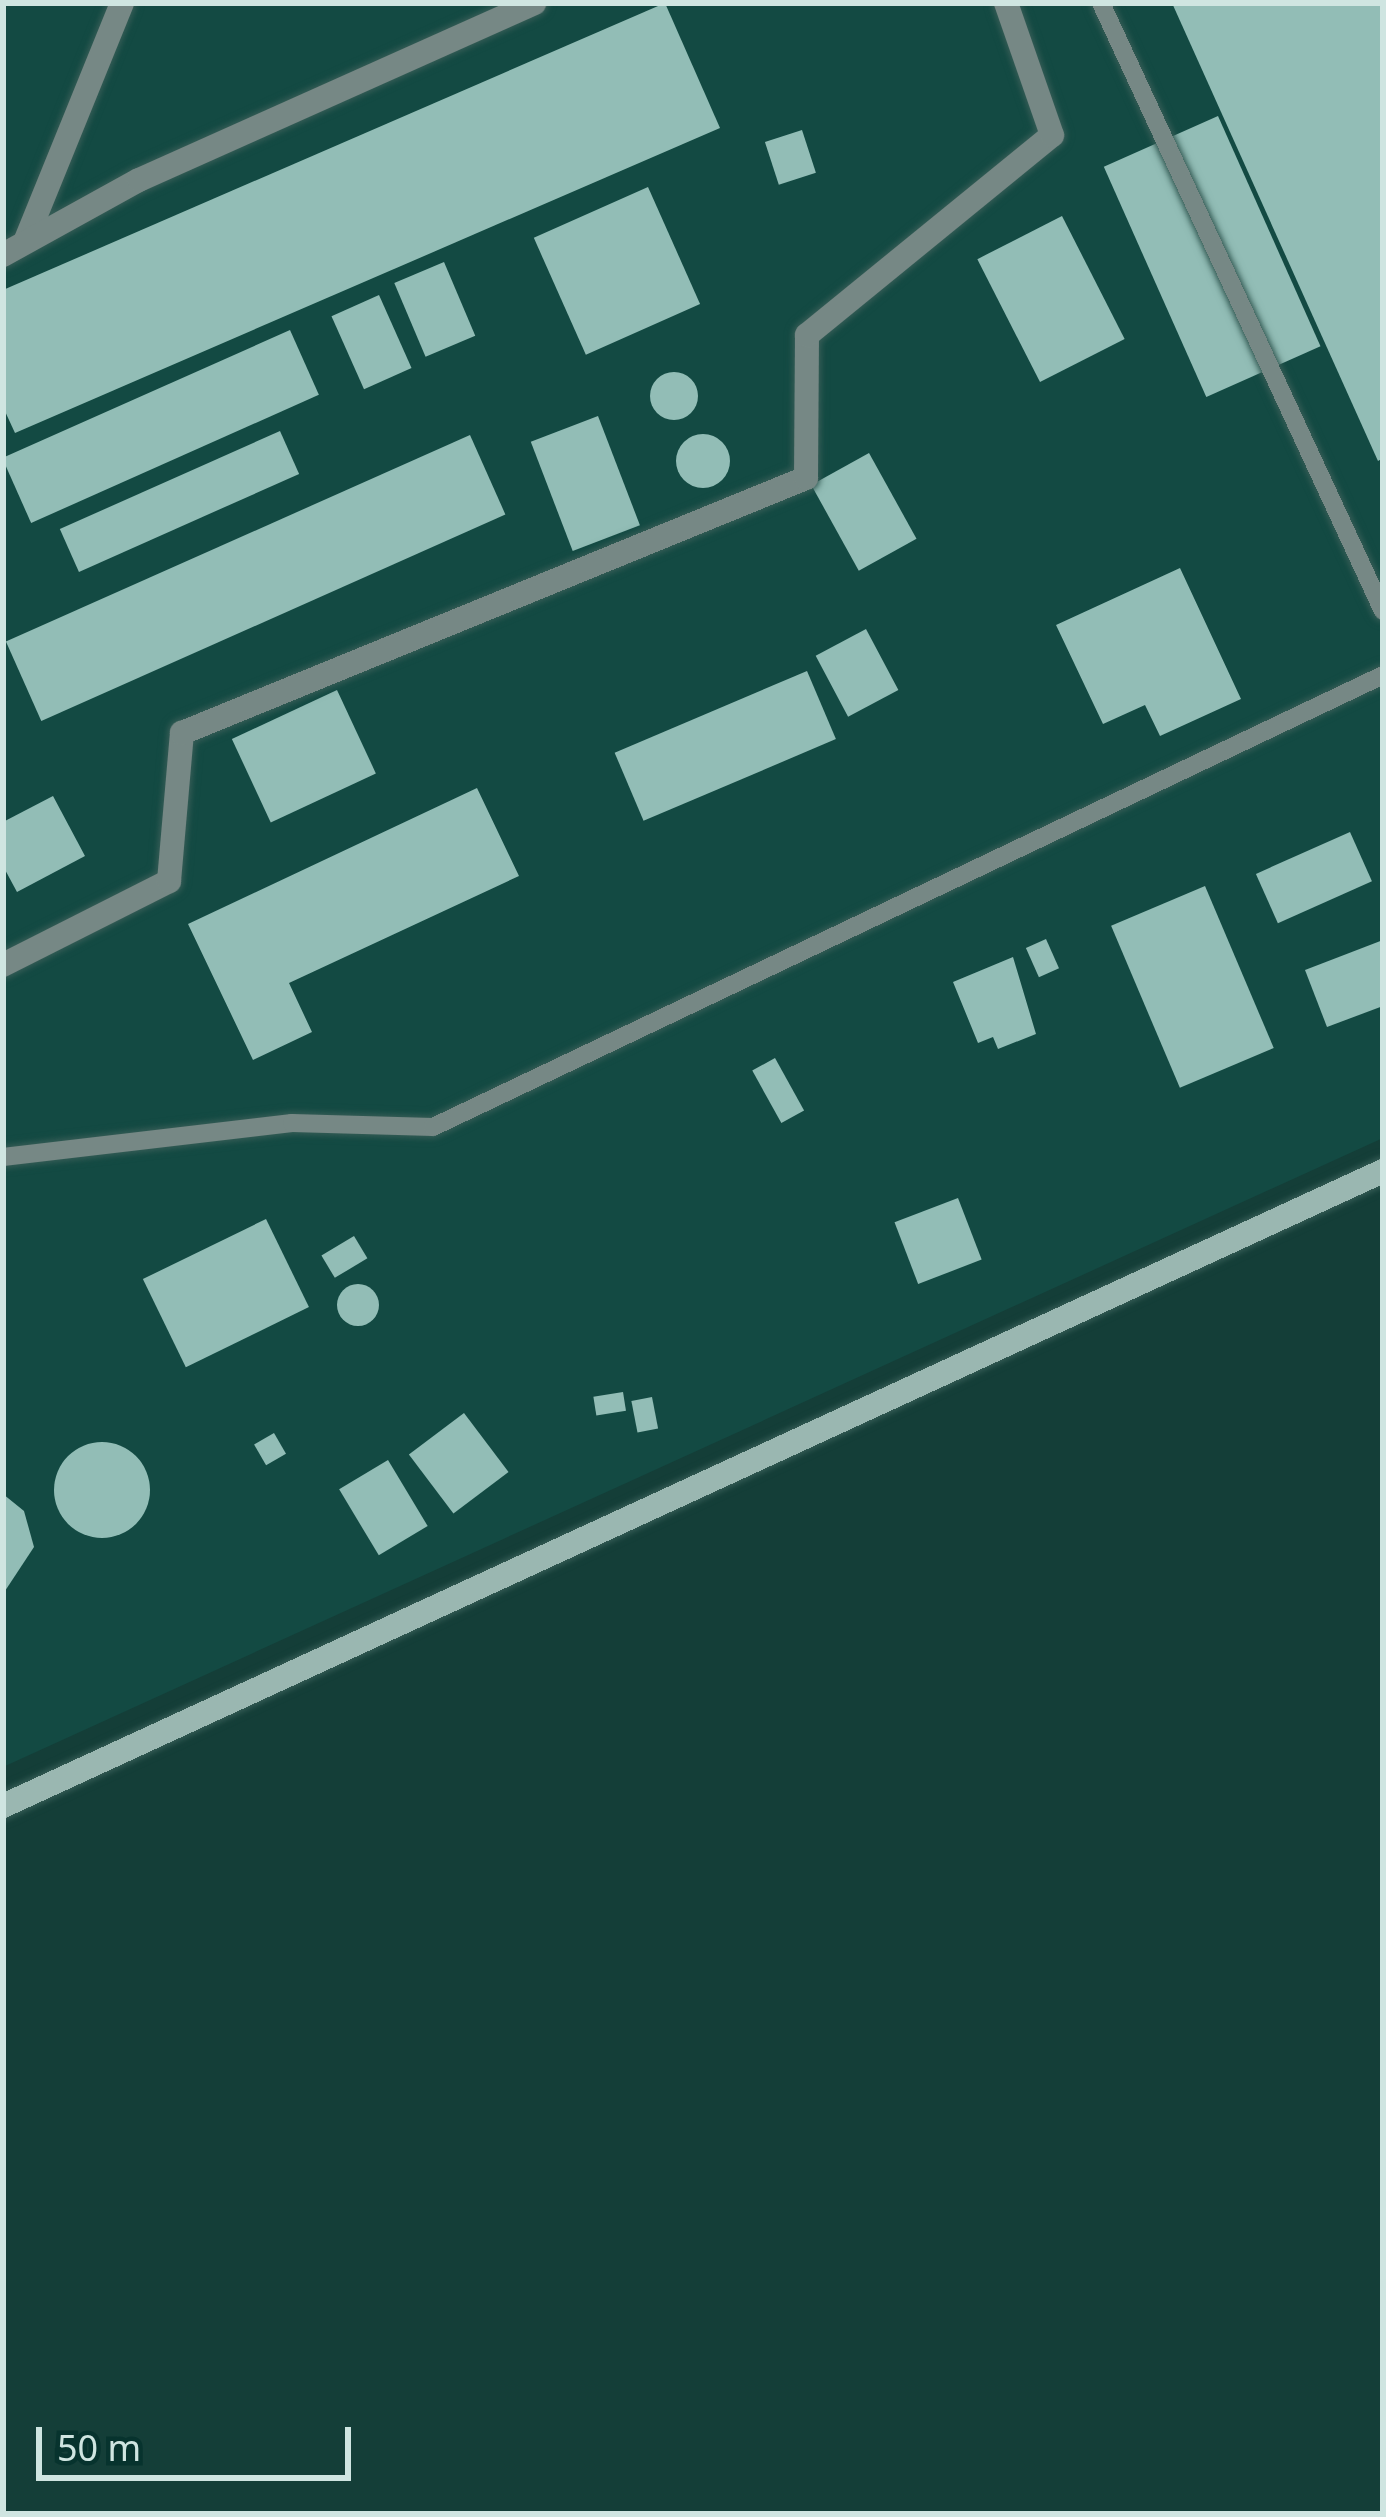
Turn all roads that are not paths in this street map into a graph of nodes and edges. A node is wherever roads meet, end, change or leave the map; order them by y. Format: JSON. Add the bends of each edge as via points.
{"nodes":[{"id":1,"x":122,"y":3,"type":"edge"},
{"id":2,"x":534,"y":3,"type":"edge"},
{"id":3,"x":1006,"y":3,"type":"edge"},
{"id":4,"x":1101,"y":3,"type":"edge"},
{"id":5,"x":14,"y":248,"type":"edge"},
{"id":6,"x":1383,"y":611,"type":"edge"},
{"id":7,"x":1383,"y":675,"type":"edge"},
{"id":8,"x":3,"y":965,"type":"edge"},
{"id":9,"x":3,"y":1157,"type":"edge"},
{"id":10,"x":1383,"y":1171,"type":"edge"},
{"id":11,"x":3,"y":1805,"type":"edge"}],
"edges":[{"from":1,"to":5,"type":"street"},
{"from":2,"to":5,"type":"street"},
{"from":3,"to":8,"type":"street","via":[[1052,135],[807,335],[806,478],[182,733],[169,881]]},
{"from":4,"to":6,"type":"lane"},
{"from":7,"to":9,"type":"lane","via":[[433,1127],[292,1123]]},
{"from":10,"to":11,"type":"street"}]}
